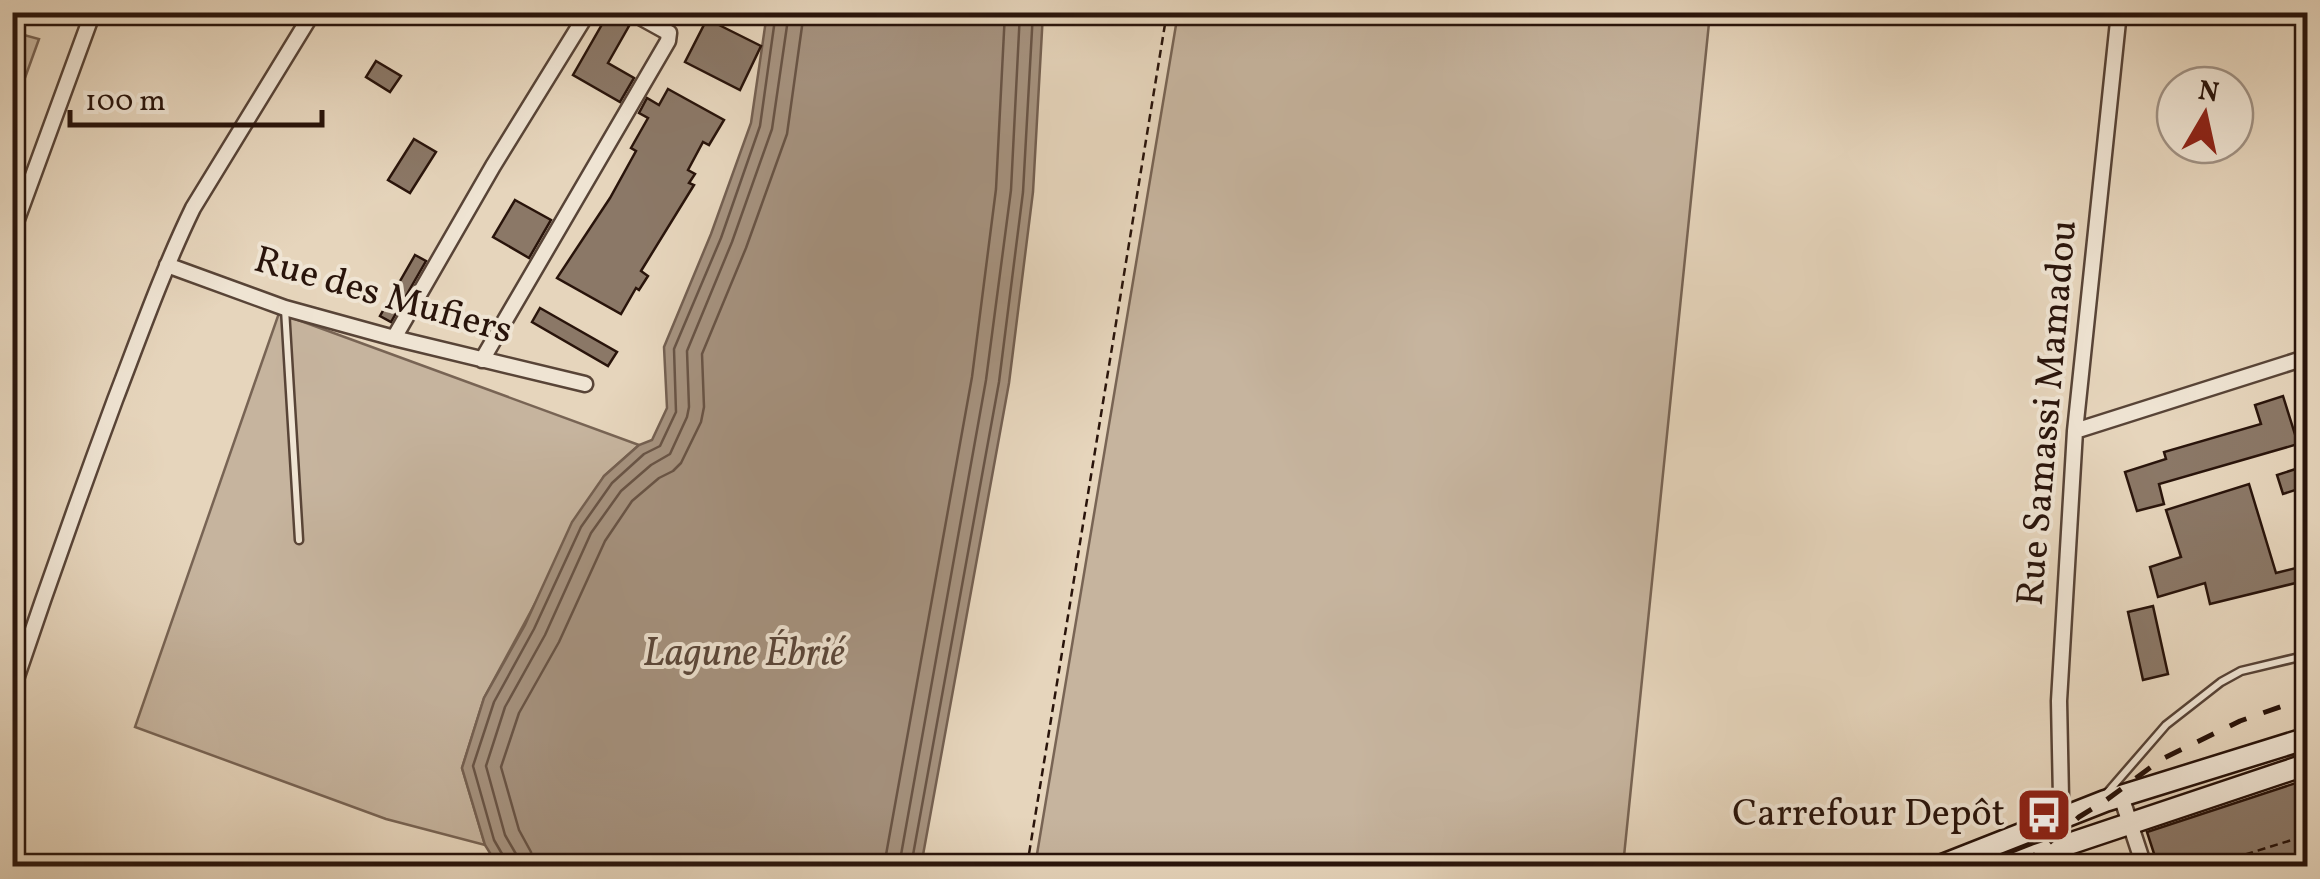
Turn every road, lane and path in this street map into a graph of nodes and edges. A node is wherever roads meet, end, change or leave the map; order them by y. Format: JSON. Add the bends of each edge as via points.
{"nodes":[{"id":1,"x":93,"y":12,"type":"edge"},
{"id":2,"x":313,"y":12,"type":"edge"},
{"id":3,"x":588,"y":12,"type":"edge"},
{"id":4,"x":632,"y":12,"type":"edge"},
{"id":5,"x":1168,"y":12,"type":"edge"},
{"id":6,"x":2118,"y":12,"type":"edge"},
{"id":7,"x":15,"y":216,"type":"edge"},
{"id":8,"x":12,"y":233,"type":"edge"},
{"id":9,"x":167,"y":265,"type":"junction"},
{"id":10,"x":285,"y":308,"type":"junction"},
{"id":11,"x":394,"y":338,"type":"junction"},
{"id":12,"x":2308,"y":358,"type":"edge"},
{"id":13,"x":482,"y":360,"type":"junction"},
{"id":14,"x":585,"y":384,"type":"dead end"},
{"id":15,"x":2075,"y":431,"type":"junction"},
{"id":16,"x":299,"y":540,"type":"dead end"},
{"id":17,"x":2308,"y":655,"type":"edge"},
{"id":18,"x":12,"y":690,"type":"edge"},
{"id":19,"x":2308,"y":738,"type":"edge"},
{"id":20,"x":2308,"y":764,"type":"edge"},
{"id":21,"x":2121,"y":796,"type":"junction"},
{"id":22,"x":2096,"y":805,"type":"junction"},
{"id":23,"x":2062,"y":819,"type":"junction"},
{"id":24,"x":2130,"y":823,"type":"junction"},
{"id":25,"x":2308,"y":836,"type":"edge"},
{"id":26,"x":2062,"y":846,"type":"junction"},
{"id":27,"x":1027,"y":866,"type":"edge"},
{"id":28,"x":1940,"y":866,"type":"edge"},
{"id":29,"x":2008,"y":866,"type":"edge"},
{"id":30,"x":2144,"y":866,"type":"edge"},
{"id":31,"x":2208,"y":866,"type":"edge"}],
"edges":[{"from":1,"to":7,"type":"street"},
{"from":2,"to":9,"type":"street","via":[[193,208]]},
{"from":3,"to":11,"type":"street"},
{"from":4,"to":13,"type":"street","via":[[669,33],[668,41]]},
{"from":5,"to":27,"type":"path"},
{"from":6,"to":15,"type":"street","name":"Rue Samassi Mamadou"},
{"from":7,"to":8,"type":"street"},
{"from":9,"to":10,"type":"street","name":"Rue des Mufiers"},
{"from":9,"to":18,"type":"street"},
{"from":10,"to":11,"type":"street","name":"Rue des Mufiers"},
{"from":10,"to":16,"type":"lane"},
{"from":11,"to":13,"type":"street","name":"Rue des Mufiers"},
{"from":12,"to":15,"type":"street"},
{"from":13,"to":14,"type":"street","name":"Rue des Mufiers"},
{"from":15,"to":23,"type":"street","name":"Rue Samassi Mamadou","via":[[2059,701]]},
{"from":17,"to":22,"type":"lane","via":[[2241,670],[2220,682],[2166,725]]},
{"from":19,"to":21,"type":"main road"},
{"from":20,"to":24,"type":"main road"},
{"from":21,"to":22,"type":"main road"},
{"from":21,"to":24,"type":"street"},
{"from":22,"to":23,"type":"main road"},
{"from":23,"to":26,"type":"street","name":"Rue Samassi Mamadou"},
{"from":23,"to":28,"type":"main road"},
{"from":24,"to":26,"type":"main road"},
{"from":24,"to":30,"type":"street"},
{"from":25,"to":31,"type":"path"},
{"from":26,"to":29,"type":"main road"}]}
